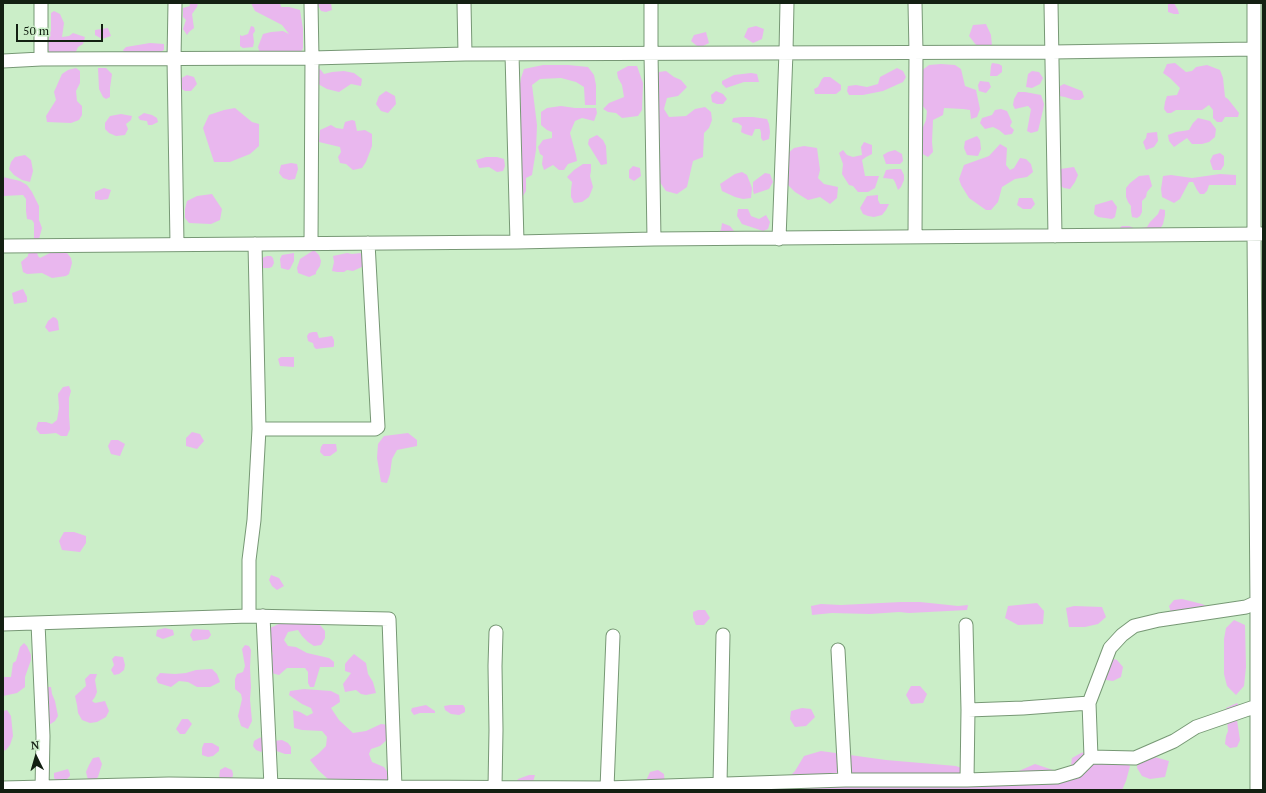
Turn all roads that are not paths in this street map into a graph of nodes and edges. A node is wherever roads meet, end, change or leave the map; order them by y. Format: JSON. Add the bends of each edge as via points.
{"nodes":[{"id":1,"x":41,"y":3,"type":"edge"},
{"id":2,"x":175,"y":3,"type":"edge"},
{"id":3,"x":311,"y":3,"type":"edge"},
{"id":4,"x":464,"y":3,"type":"edge"},
{"id":5,"x":651,"y":3,"type":"edge"},
{"id":6,"x":787,"y":3,"type":"edge"},
{"id":7,"x":915,"y":3,"type":"edge"},
{"id":8,"x":1051,"y":3,"type":"edge"},
{"id":9,"x":1254,"y":3,"type":"edge"},
{"id":10,"x":1254,"y":49,"type":"junction"},
{"id":11,"x":786,"y":52,"type":"junction"},
{"id":12,"x":916,"y":52,"type":"junction"},
{"id":13,"x":1052,"y":52,"type":"junction"},
{"id":14,"x":650,"y":53,"type":"junction"},
{"id":15,"x":465,"y":54,"type":"junction"},
{"id":16,"x":512,"y":54,"type":"junction"},
{"id":17,"x":312,"y":58,"type":"junction"},
{"id":18,"x":41,"y":59,"type":"junction"},
{"id":19,"x":174,"y":59,"type":"junction"},
{"id":20,"x":3,"y":61,"type":"edge"},
{"id":21,"x":1258,"y":234,"type":"edge"},
{"id":22,"x":1055,"y":236,"type":"junction"},
{"id":23,"x":915,"y":237,"type":"junction"},
{"id":24,"x":654,"y":239,"type":"junction"},
{"id":25,"x":779,"y":239,"type":"junction"},
{"id":26,"x":516,"y":242,"type":"junction"},
{"id":27,"x":311,"y":243,"type":"junction"},
{"id":28,"x":368,"y":243,"type":"junction"},
{"id":29,"x":177,"y":244,"type":"junction"},
{"id":30,"x":255,"y":244,"type":"junction"},
{"id":31,"x":3,"y":246,"type":"edge"},
{"id":32,"x":260,"y":429,"type":"junction"},
{"id":33,"x":1257,"y":602,"type":"junction"},
{"id":34,"x":249,"y":616,"type":"junction"},
{"id":35,"x":263,"y":616,"type":"junction"},
{"id":36,"x":38,"y":623,"type":"junction"},
{"id":37,"x":3,"y":624,"type":"edge"},
{"id":38,"x":966,"y":626,"type":"dead end"},
{"id":39,"x":496,"y":632,"type":"dead end"},
{"id":40,"x":723,"y":635,"type":"dead end"},
{"id":41,"x":613,"y":636,"type":"dead end"},
{"id":42,"x":838,"y":650,"type":"dead end"},
{"id":43,"x":1089,"y":703,"type":"junction"},
{"id":44,"x":1257,"y":706,"type":"junction"},
{"id":45,"x":968,"y":710,"type":"junction"},
{"id":46,"x":1091,"y":757,"type":"junction"},
{"id":47,"x":845,"y":780,"type":"junction"},
{"id":48,"x":967,"y":780,"type":"junction"},
{"id":49,"x":720,"y":784,"type":"junction"},
{"id":50,"x":271,"y":786,"type":"junction"},
{"id":51,"x":169,"y":787,"type":"edge"},
{"id":52,"x":3,"y":788,"type":"edge"},
{"id":53,"x":42,"y":788,"type":"edge"},
{"id":54,"x":300,"y":788,"type":"edge"},
{"id":55,"x":395,"y":788,"type":"junction"},
{"id":56,"x":495,"y":788,"type":"junction"},
{"id":57,"x":607,"y":788,"type":"junction"},
{"id":58,"x":431,"y":789,"type":"edge"},
{"id":59,"x":574,"y":789,"type":"edge"},
{"id":60,"x":1257,"y":790,"type":"edge"}],
"edges":[{"from":1,"to":18,"type":"street"},
{"from":2,"to":19,"type":"street"},
{"from":3,"to":17,"type":"street"},
{"from":4,"to":15,"type":"street"},
{"from":5,"to":14,"type":"street"},
{"from":6,"to":11,"type":"street"},
{"from":7,"to":12,"type":"street"},
{"from":8,"to":13,"type":"street"},
{"from":9,"to":10,"type":"street"},
{"from":10,"to":13,"type":"street"},
{"from":10,"to":21,"type":"street"},
{"from":11,"to":12,"type":"street"},
{"from":11,"to":14,"type":"street"},
{"from":11,"to":25,"type":"street"},
{"from":12,"to":13,"type":"street"},
{"from":12,"to":23,"type":"street"},
{"from":13,"to":22,"type":"street"},
{"from":14,"to":16,"type":"street"},
{"from":14,"to":24,"type":"street"},
{"from":15,"to":16,"type":"street"},
{"from":15,"to":17,"type":"street"},
{"from":16,"to":26,"type":"street"},
{"from":17,"to":19,"type":"street"},
{"from":17,"to":27,"type":"street"},
{"from":18,"to":19,"type":"street"},
{"from":18,"to":20,"type":"street"},
{"from":19,"to":29,"type":"street"},
{"from":21,"to":22,"type":"street"},
{"from":21,"to":33,"type":"street"},
{"from":22,"to":23,"type":"street"},
{"from":23,"to":25,"type":"street"},
{"from":24,"to":25,"type":"street"},
{"from":24,"to":26,"type":"street"},
{"from":26,"to":28,"type":"street"},
{"from":27,"to":28,"type":"street"},
{"from":27,"to":30,"type":"street"},
{"from":28,"to":32,"type":"street","via":[[378,427]]},
{"from":29,"to":30,"type":"street"},
{"from":29,"to":31,"type":"street"},
{"from":30,"to":32,"type":"street"},
{"from":32,"to":34,"type":"street","via":[[249,560]]},
{"from":33,"to":43,"type":"street","via":[[1246,607],[1134,626],[1110,648]]},
{"from":33,"to":44,"type":"street"},
{"from":34,"to":35,"type":"street"},
{"from":34,"to":36,"type":"street"},
{"from":35,"to":50,"type":"street"},
{"from":35,"to":55,"type":"street","via":[[389,619]]},
{"from":36,"to":37,"type":"street"},
{"from":36,"to":53,"type":"street","via":[[43,736]]},
{"from":38,"to":45,"type":"street"},
{"from":39,"to":56,"type":"street"},
{"from":40,"to":49,"type":"street"},
{"from":41,"to":57,"type":"street"},
{"from":42,"to":47,"type":"street"},
{"from":43,"to":45,"type":"street"},
{"from":43,"to":46,"type":"street"},
{"from":44,"to":46,"type":"street","via":[[1196,727],[1174,741],[1135,758]]},
{"from":44,"to":60,"type":"street"},
{"from":45,"to":48,"type":"street"},
{"from":46,"to":48,"type":"street","via":[[1077,771],[1057,777]]},
{"from":47,"to":48,"type":"street"},
{"from":47,"to":49,"type":"street"},
{"from":49,"to":57,"type":"street"},
{"from":50,"to":51,"type":"street"},
{"from":50,"to":54,"type":"street"},
{"from":51,"to":53,"type":"street"},
{"from":52,"to":53,"type":"street"},
{"from":54,"to":55,"type":"street"},
{"from":55,"to":58,"type":"street"},
{"from":56,"to":58,"type":"street"},
{"from":56,"to":59,"type":"street"},
{"from":57,"to":59,"type":"street"}]}
